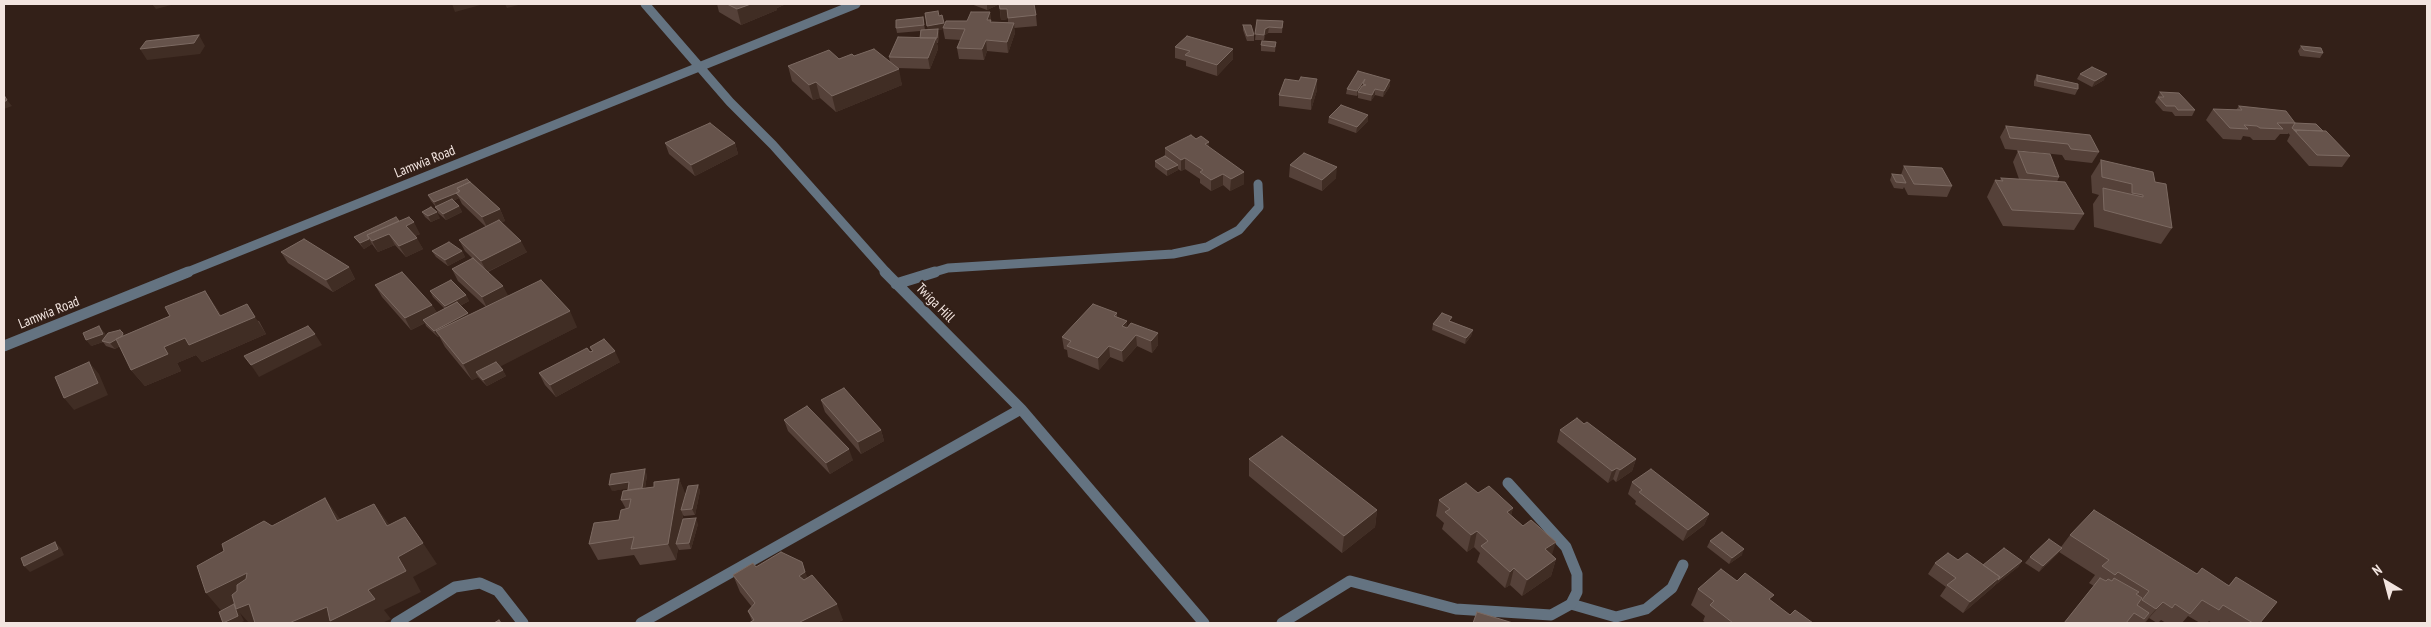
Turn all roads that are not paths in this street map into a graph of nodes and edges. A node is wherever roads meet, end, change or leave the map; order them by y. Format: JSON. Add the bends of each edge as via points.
{"nodes":[{"id":1,"x":645,"y":4,"type":"edge"},
{"id":2,"x":856,"y":4,"type":"edge"},
{"id":3,"x":699,"y":67,"type":"junction"},
{"id":4,"x":1258,"y":184,"type":"dead end"},
{"id":5,"x":896,"y":284,"type":"junction"},
{"id":6,"x":4,"y":346,"type":"edge"},
{"id":7,"x":1020,"y":409,"type":"junction"},
{"id":8,"x":1508,"y":483,"type":"dead end"},
{"id":9,"x":1683,"y":565,"type":"dead end"},
{"id":10,"x":1571,"y":604,"type":"junction"},
{"id":11,"x":396,"y":623,"type":"edge"},
{"id":12,"x":523,"y":623,"type":"edge"},
{"id":13,"x":641,"y":623,"type":"edge"},
{"id":14,"x":1204,"y":623,"type":"edge"},
{"id":15,"x":1282,"y":623,"type":"edge"}],
"edges":[{"from":1,"to":3,"type":"street","name":"Twiga Hill"},
{"from":2,"to":3,"type":"street","name":"Lamwia Road"},
{"from":3,"to":5,"type":"street","name":"Twiga Hill"},
{"from":3,"to":6,"type":"street","name":"Lamwia Road"},
{"from":4,"to":5,"type":"street","via":[[1259,207],[1239,230],[1207,247],[1174,254],[948,268]]},
{"from":5,"to":7,"type":"street","name":"Twiga Hill"},
{"from":7,"to":13,"type":"street"},
{"from":7,"to":14,"type":"street","name":"Twiga Hill"},
{"from":8,"to":10,"type":"street","via":[[1566,547],[1577,574],[1577,592]]},
{"from":9,"to":10,"type":"street","via":[[1672,588],[1646,609],[1616,617]]},
{"from":10,"to":15,"type":"street","via":[[1551,615],[1456,609],[1350,581]]},
{"from":11,"to":12,"type":"street","via":[[456,586],[480,584],[498,591]]}]}
